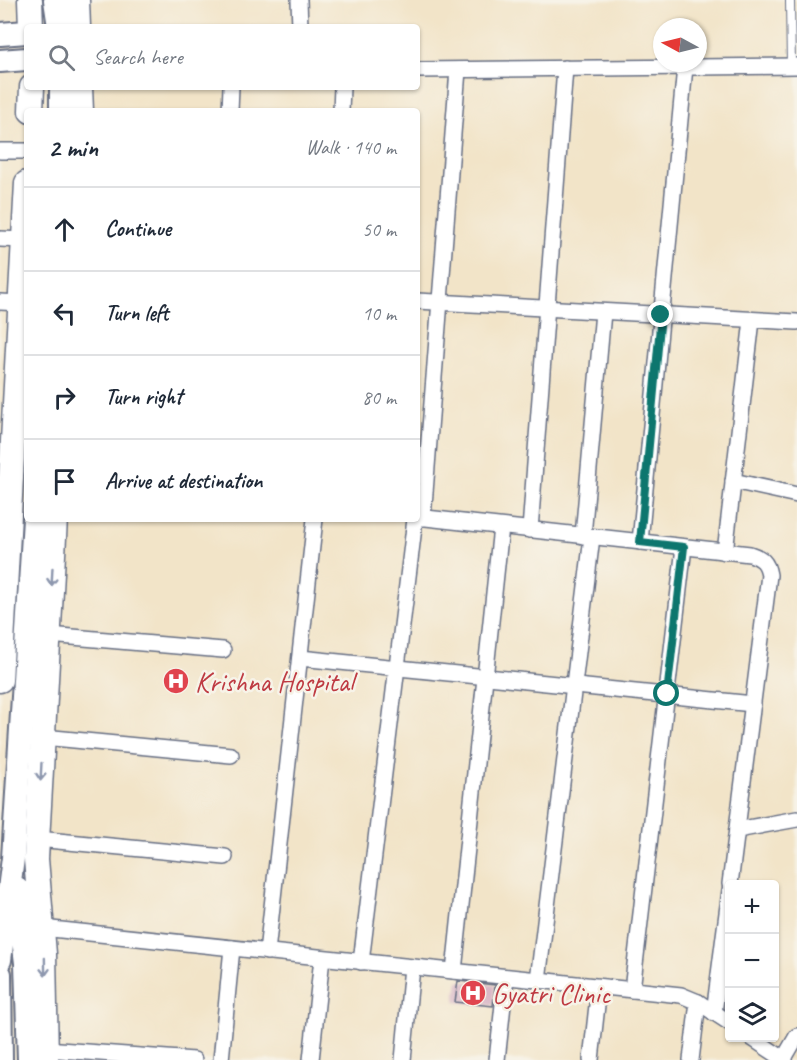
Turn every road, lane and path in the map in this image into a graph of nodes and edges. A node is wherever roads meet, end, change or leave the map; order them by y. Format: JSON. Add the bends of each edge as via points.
{"nodes":[{"id":1,"x":30,"y":0,"type":"edge"},
{"id":2,"x":298,"y":0,"type":"edge"},
{"id":3,"x":790,"y":0,"type":"edge"},
{"id":4,"x":70,"y":1,"type":"edge"},
{"id":5,"x":32,"y":24,"type":"edge"},
{"id":6,"x":60,"y":24,"type":"edge"},
{"id":7,"x":77,"y":24,"type":"edge"},
{"id":8,"x":300,"y":24,"type":"edge"},
{"id":9,"x":24,"y":32,"type":"edge"},
{"id":10,"x":0,"y":33,"type":"edge"},
{"id":11,"x":24,"y":59,"type":"edge"},
{"id":12,"x":0,"y":61,"type":"edge"},
{"id":13,"x":794,"y":66,"type":"edge"},
{"id":14,"x":653,"y":67,"type":"edge"},
{"id":15,"x":707,"y":67,"type":"edge"},
{"id":16,"x":565,"y":68,"type":"junction"},
{"id":17,"x":420,"y":70,"type":"edge"},
{"id":18,"x":458,"y":70,"type":"junction"},
{"id":19,"x":685,"y":72,"type":"edge"},
{"id":20,"x":32,"y":90,"type":"edge"},
{"id":21,"x":61,"y":90,"type":"edge"},
{"id":22,"x":80,"y":90,"type":"edge"},
{"id":23,"x":231,"y":90,"type":"edge"},
{"id":24,"x":342,"y":90,"type":"edge"},
{"id":25,"x":31,"y":108,"type":"edge"},
{"id":26,"x":61,"y":108,"type":"edge"},
{"id":27,"x":81,"y":108,"type":"edge"},
{"id":28,"x":230,"y":108,"type":"edge"},
{"id":29,"x":341,"y":108,"type":"edge"},
{"id":30,"x":0,"y":151,"type":"edge"},
{"id":31,"x":24,"y":151,"type":"edge"},
{"id":32,"x":0,"y":239,"type":"edge"},
{"id":33,"x":24,"y":240,"type":"joint"},
{"id":34,"x":420,"y":301,"type":"edge"},
{"id":35,"x":441,"y":302,"type":"junction"},
{"id":36,"x":10,"y":303,"type":"edge"},
{"id":37,"x":548,"y":308,"type":"junction"},
{"id":38,"x":603,"y":312,"type":"junction"},
{"id":39,"x":661,"y":315,"type":"junction"},
{"id":40,"x":752,"y":320,"type":"junction"},
{"id":41,"x":797,"y":322,"type":"edge"},
{"id":42,"x":9,"y":362,"type":"edge"},
{"id":43,"x":7,"y":424,"type":"edge"},
{"id":44,"x":734,"y":481,"type":"junction"},
{"id":45,"x":5,"y":490,"type":"edge"},
{"id":46,"x":797,"y":495,"type":"edge"},
{"id":47,"x":420,"y":499,"type":"edge"},
{"id":48,"x":420,"y":518,"type":"edge"},
{"id":49,"x":34,"y":522,"type":"edge"},
{"id":50,"x":55,"y":522,"type":"edge"},
{"id":51,"x":315,"y":522,"type":"edge"},
{"id":52,"x":417,"y":522,"type":"edge"},
{"id":53,"x":501,"y":527,"type":"junction"},
{"id":54,"x":530,"y":530,"type":"junction"},
{"id":55,"x":587,"y":536,"type":"junction"},
{"id":56,"x":640,"y":542,"type":"junction"},
{"id":57,"x":684,"y":547,"type":"junction"},
{"id":58,"x":725,"y":552,"type":"junction"},
{"id":59,"x":4,"y":556,"type":"edge"},
{"id":60,"x":2,"y":621,"type":"edge"},
{"id":61,"x":48,"y":634,"type":"junction"},
{"id":62,"x":223,"y":650,"type":"dead end"},
{"id":63,"x":300,"y":658,"type":"junction"},
{"id":64,"x":397,"y":666,"type":"junction"},
{"id":65,"x":486,"y":675,"type":"junction"},
{"id":66,"x":0,"y":680,"type":"edge"},
{"id":67,"x":574,"y":687,"type":"junction"},
{"id":68,"x":667,"y":694,"type":"junction"},
{"id":69,"x":22,"y":703,"type":"edge"},
{"id":70,"x":753,"y":704,"type":"junction"},
{"id":71,"x":43,"y":737,"type":"junction"},
{"id":72,"x":231,"y":755,"type":"dead end"},
{"id":73,"x":797,"y":819,"type":"edge"},
{"id":74,"x":737,"y":830,"type":"junction"},
{"id":75,"x":37,"y":839,"type":"junction"},
{"id":76,"x":225,"y":857,"type":"dead end"},
{"id":77,"x":13,"y":858,"type":"junction"},
{"id":78,"x":731,"y":880,"type":"edge"},
{"id":79,"x":725,"y":923,"type":"edge"},
{"id":80,"x":42,"y":928,"type":"junction"},
{"id":81,"x":232,"y":948,"type":"junction"},
{"id":82,"x":267,"y":952,"type":"junction"},
{"id":83,"x":322,"y":958,"type":"junction"},
{"id":84,"x":0,"y":960,"type":"edge"},
{"id":85,"x":361,"y":962,"type":"junction"},
{"id":86,"x":412,"y":967,"type":"junction"},
{"id":87,"x":454,"y":972,"type":"junction"},
{"id":88,"x":0,"y":974,"type":"edge"},
{"id":89,"x":506,"y":977,"type":"junction"},
{"id":90,"x":538,"y":980,"type":"junction"},
{"id":91,"x":599,"y":987,"type":"junction"},
{"id":92,"x":632,"y":990,"type":"junction"},
{"id":93,"x":698,"y":1002,"type":"junction"},
{"id":94,"x":714,"y":1012,"type":"junction"},
{"id":95,"x":725,"y":1020,"type":"edge"},
{"id":96,"x":797,"y":1036,"type":"edge"},
{"id":97,"x":758,"y":1042,"type":"edge"},
{"id":98,"x":40,"y":1056,"type":"edge"},
{"id":99,"x":1,"y":1060,"type":"edge"},
{"id":100,"x":194,"y":1060,"type":"edge"},
{"id":101,"x":221,"y":1060,"type":"edge"},
{"id":102,"x":311,"y":1060,"type":"edge"},
{"id":103,"x":402,"y":1060,"type":"edge"},
{"id":104,"x":497,"y":1060,"type":"edge"},
{"id":105,"x":591,"y":1060,"type":"edge"},
{"id":106,"x":691,"y":1060,"type":"edge"},
{"id":107,"x":784,"y":1060,"type":"edge"}],
"edges":[{"from":1,"to":5,"type":"main road"},
{"from":2,"to":8,"type":"street"},
{"from":3,"to":13,"type":"lane"},
{"from":4,"to":6,"type":"main road"},
{"from":4,"to":7,"type":"main road"},
{"from":9,"to":10,"type":"main road"},
{"from":11,"to":12,"type":"main road"},
{"from":13,"to":15,"type":"street"},
{"from":14,"to":16,"type":"street"},
{"from":16,"to":18,"type":"street"},
{"from":16,"to":37,"type":"street"},
{"from":17,"to":18,"type":"street"},
{"from":18,"to":35,"type":"street"},
{"from":19,"to":39,"type":"street"},
{"from":20,"to":25,"type":"main road"},
{"from":21,"to":26,"type":"main road"},
{"from":22,"to":27,"type":"main road"},
{"from":23,"to":28,"type":"street"},
{"from":24,"to":29,"type":"street"},
{"from":30,"to":31,"type":"street"},
{"from":32,"to":33,"type":"street"},
{"from":33,"to":36,"type":"main road"},
{"from":34,"to":35,"type":"street"},
{"from":35,"to":37,"type":"street"},
{"from":35,"to":47,"type":"street"},
{"from":36,"to":42,"type":"main road"},
{"from":37,"to":38,"type":"street"},
{"from":37,"to":54,"type":"street"},
{"from":38,"to":39,"type":"street"},
{"from":38,"to":55,"type":"street"},
{"from":39,"to":40,"type":"street"},
{"from":39,"to":56,"type":"street"},
{"from":40,"to":41,"type":"street"},
{"from":40,"to":44,"type":"street"},
{"from":42,"to":43,"type":"main road"},
{"from":43,"to":45,"type":"main road"},
{"from":44,"to":46,"type":"street"},
{"from":44,"to":58,"type":"street"},
{"from":45,"to":59,"type":"main road"},
{"from":48,"to":53,"type":"street"},
{"from":49,"to":69,"type":"main road"},
{"from":50,"to":61,"type":"main road","one_way":true},
{"from":51,"to":63,"type":"street"},
{"from":52,"to":64,"type":"street"},
{"from":53,"to":54,"type":"street"},
{"from":53,"to":65,"type":"street"},
{"from":54,"to":55,"type":"street"},
{"from":55,"to":56,"type":"street"},
{"from":55,"to":67,"type":"street"},
{"from":56,"to":57,"type":"street"},
{"from":57,"to":58,"type":"street"},
{"from":57,"to":68,"type":"street"},
{"from":58,"to":70,"type":"street","via":[[761,558],[769,575]]},
{"from":59,"to":60,"type":"main road"},
{"from":60,"to":66,"type":"main road"},
{"from":61,"to":62,"type":"street"},
{"from":61,"to":69,"type":"main road"},
{"from":63,"to":64,"type":"street"},
{"from":63,"to":82,"type":"street"},
{"from":64,"to":65,"type":"street"},
{"from":64,"to":85,"type":"street"},
{"from":65,"to":67,"type":"street"},
{"from":65,"to":87,"type":"street"},
{"from":67,"to":68,"type":"street"},
{"from":67,"to":90,"type":"street"},
{"from":68,"to":70,"type":"street"},
{"from":68,"to":92,"type":"street"},
{"from":69,"to":71,"type":"main road"},
{"from":69,"to":77,"type":"main road"},
{"from":70,"to":74,"type":"street"},
{"from":71,"to":72,"type":"street"},
{"from":71,"to":75,"type":"main road","one_way":true},
{"from":73,"to":74,"type":"street"},
{"from":74,"to":78,"type":"street"},
{"from":75,"to":76,"type":"street"},
{"from":75,"to":80,"type":"main road"},
{"from":77,"to":84,"type":"main road"},
{"from":77,"to":98,"type":"main road"},
{"from":79,"to":94,"type":"street"},
{"from":80,"to":81,"type":"street"},
{"from":80,"to":98,"type":"main road","one_way":true},
{"from":81,"to":82,"type":"street"},
{"from":81,"to":101,"type":"street"},
{"from":82,"to":83,"type":"street"},
{"from":83,"to":85,"type":"street"},
{"from":83,"to":102,"type":"street"},
{"from":85,"to":86,"type":"street"},
{"from":86,"to":87,"type":"street"},
{"from":86,"to":103,"type":"street"},
{"from":87,"to":89,"type":"street"},
{"from":88,"to":99,"type":"main road"},
{"from":89,"to":90,"type":"street"},
{"from":89,"to":104,"type":"street"},
{"from":90,"to":91,"type":"street"},
{"from":91,"to":92,"type":"street"},
{"from":91,"to":105,"type":"street"},
{"from":92,"to":93,"type":"street","via":[[681,995]]},
{"from":93,"to":94,"type":"street"},
{"from":93,"to":106,"type":"street"},
{"from":94,"to":95,"type":"street"},
{"from":96,"to":107,"type":"street"},
{"from":97,"to":107,"type":"street"},
{"from":98,"to":100,"type":"street"}]}
